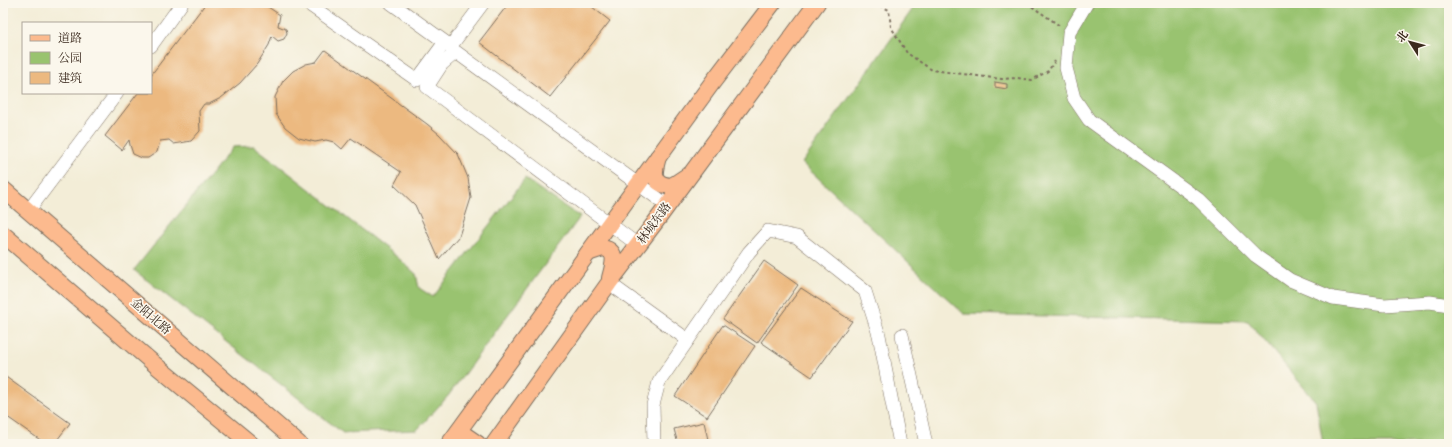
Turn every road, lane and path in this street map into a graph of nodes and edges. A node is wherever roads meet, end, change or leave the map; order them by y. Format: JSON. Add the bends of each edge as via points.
{"nodes":[{"id":1,"x":182,"y":3,"type":"edge"},
{"id":2,"x":307,"y":3,"type":"edge"},
{"id":3,"x":391,"y":3,"type":"edge"},
{"id":4,"x":483,"y":3,"type":"edge"},
{"id":5,"x":773,"y":3,"type":"edge"},
{"id":6,"x":818,"y":3,"type":"edge"},
{"id":7,"x":856,"y":3,"type":"edge"},
{"id":8,"x":868,"y":3,"type":"edge"},
{"id":9,"x":874,"y":3,"type":"edge"},
{"id":10,"x":1027,"y":3,"type":"edge"},
{"id":11,"x":1087,"y":3,"type":"edge"},
{"id":12,"x":1069,"y":33,"type":"junction"},
{"id":13,"x":152,"y":45,"type":"edge"},
{"id":14,"x":451,"y":47,"type":"junction"},
{"id":15,"x":1056,"y":59,"type":"dead end"},
{"id":16,"x":422,"y":83,"type":"junction"},
{"id":17,"x":116,"y":94,"type":"edge"},
{"id":18,"x":659,"y":156,"type":"junction"},
{"id":19,"x":691,"y":174,"type":"junction"},
{"id":20,"x":639,"y":183,"type":"junction"},
{"id":21,"x":3,"y":189,"type":"edge"},
{"id":22,"x":667,"y":205,"type":"junction"},
{"id":23,"x":28,"y":210,"type":"junction"},
{"id":24,"x":609,"y":224,"type":"junction"},
{"id":25,"x":3,"y":234,"type":"edge"},
{"id":26,"x":638,"y":245,"type":"junction"},
{"id":27,"x":588,"y":253,"type":"junction"},
{"id":28,"x":609,"y":283,"type":"junction"},
{"id":29,"x":1449,"y":305,"type":"edge"},
{"id":30,"x":902,"y":335,"type":"dead end"},
{"id":31,"x":688,"y":340,"type":"junction"},
{"id":32,"x":459,"y":431,"type":"junction"},
{"id":33,"x":251,"y":444,"type":"edge"},
{"id":34,"x":300,"y":444,"type":"edge"},
{"id":35,"x":441,"y":444,"type":"edge"},
{"id":36,"x":449,"y":444,"type":"edge"},
{"id":37,"x":478,"y":444,"type":"edge"},
{"id":38,"x":494,"y":444,"type":"edge"},
{"id":39,"x":654,"y":444,"type":"edge"},
{"id":40,"x":900,"y":444,"type":"edge"},
{"id":41,"x":926,"y":444,"type":"edge"}],
"edges":[{"from":1,"to":13,"type":"street"},
{"from":2,"to":16,"type":"street"},
{"from":3,"to":14,"type":"street"},
{"from":4,"to":14,"type":"street"},
{"from":5,"to":18,"type":"main road"},
{"from":6,"to":19,"type":"main road","name":"林城东路"},
{"from":7,"to":8,"type":"path"},
{"from":9,"to":15,"type":"path","via":[[889,10],[891,27],[907,53],[932,70],[1001,79],[1032,80],[1048,71]]},
{"from":10,"to":12,"type":"path"},
{"from":11,"to":12,"type":"street"},
{"from":12,"to":29,"type":"street","via":[[1066,68],[1074,98],[1089,120],[1198,199],[1256,256],[1290,280],[1333,298],[1384,305],[1430,302]]},
{"from":14,"to":16,"type":"street","via":[[442,64]]},
{"from":14,"to":20,"type":"street"},
{"from":16,"to":24,"type":"street"},
{"from":17,"to":23,"type":"street"},
{"from":18,"to":19,"type":"main road","via":[[654,172],[660,183],[672,186]]},
{"from":18,"to":20,"type":"main road"},
{"from":19,"to":22,"type":"main road","name":"林城东路"},
{"from":20,"to":22,"type":"street"},
{"from":20,"to":24,"type":"main road"},
{"from":21,"to":23,"type":"main road","name":"金阳北路"},
{"from":22,"to":26,"type":"main road","name":"林城东路"},
{"from":23,"to":34,"type":"main road","name":"金阳北路"},
{"from":24,"to":26,"type":"street"},
{"from":24,"to":27,"type":"main road"},
{"from":25,"to":33,"type":"main road"},
{"from":26,"to":28,"type":"main road","name":"林城东路"},
{"from":27,"to":28,"type":"main road","via":[[603,248],[613,255],[614,263]]},
{"from":27,"to":32,"type":"main road"},
{"from":28,"to":31,"type":"street"},
{"from":28,"to":38,"type":"main road","name":"林城东路"},
{"from":30,"to":41,"type":"street"},
{"from":31,"to":39,"type":"street","via":[[659,382],[653,405]]},
{"from":31,"to":40,"type":"street","via":[[749,252],[768,231],[797,237],[865,291],[879,335]]},
{"from":32,"to":35,"type":"main road"},
{"from":32,"to":36,"type":"main road"},
{"from":32,"to":37,"type":"main road"}]}
